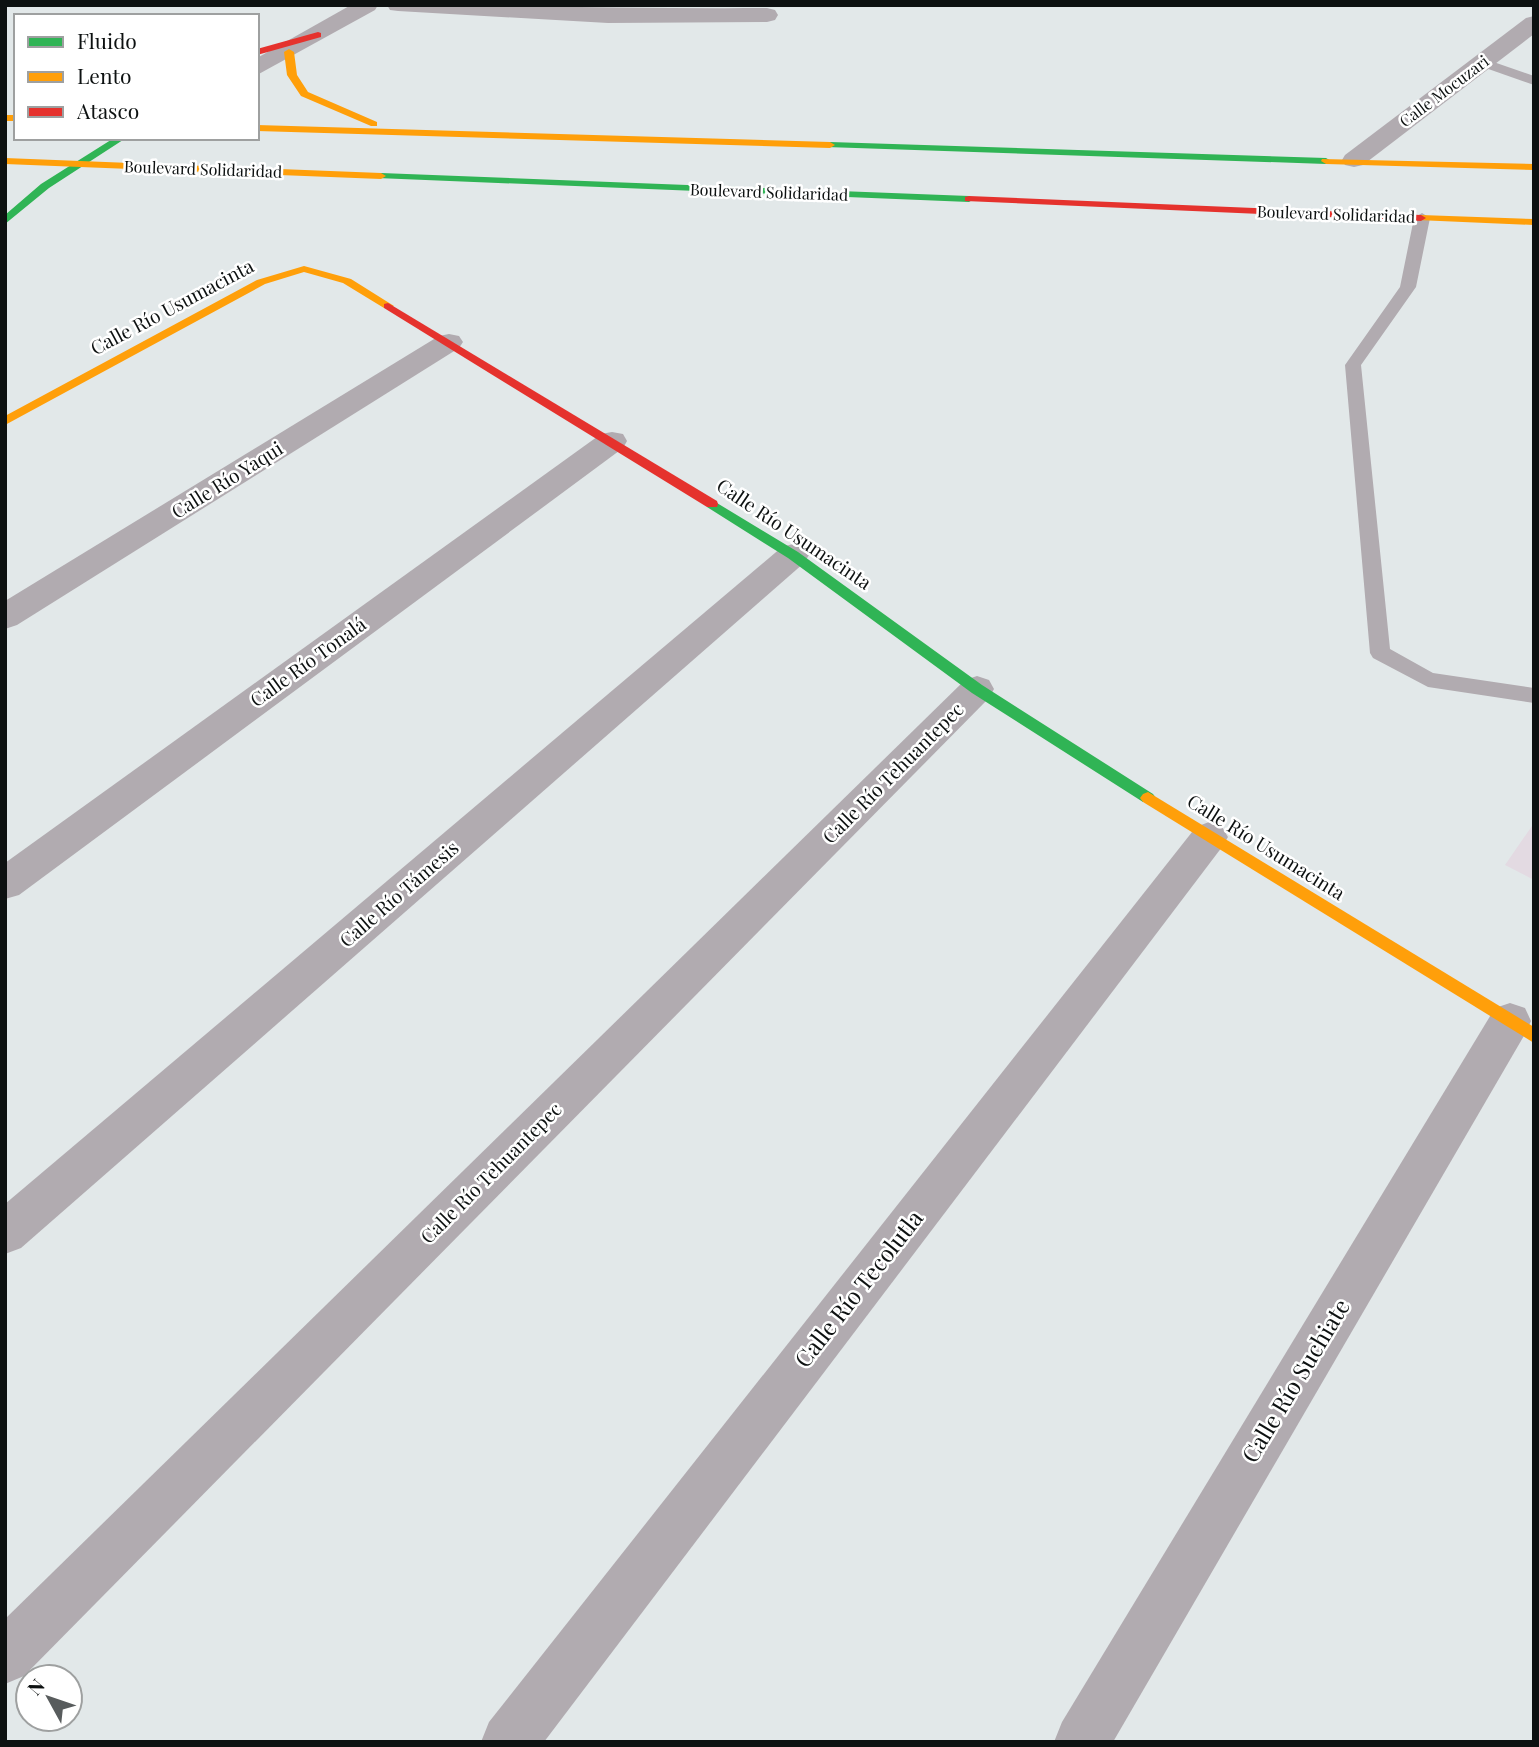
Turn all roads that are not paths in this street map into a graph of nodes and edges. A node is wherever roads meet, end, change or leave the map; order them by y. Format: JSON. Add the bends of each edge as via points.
{"nodes":[{"id":1,"x":367,"y":5,"type":"edge"},
{"id":2,"x":398,"y":5,"type":"edge"},
{"id":3,"x":628,"y":5,"type":"edge"},
{"id":4,"x":767,"y":15,"type":"dead end"},
{"id":5,"x":608,"y":16,"type":"junction"},
{"id":6,"x":1534,"y":23,"type":"edge"},
{"id":7,"x":318,"y":35,"type":"junction"},
{"id":8,"x":259,"y":51,"type":"edge"},
{"id":9,"x":289,"y":52,"type":"junction"},
{"id":10,"x":1482,"y":62,"type":"junction"},
{"id":11,"x":259,"y":67,"type":"edge"},
{"id":12,"x":1534,"y":80,"type":"edge"},
{"id":13,"x":259,"y":128,"type":"edge"},
{"id":14,"x":427,"y":135,"type":"junction"},
{"id":15,"x":118,"y":140,"type":"edge"},
{"id":16,"x":1354,"y":160,"type":"junction"},
{"id":17,"x":5,"y":161,"type":"edge"},
{"id":18,"x":76,"y":164,"type":"junction"},
{"id":19,"x":1534,"y":167,"type":"edge"},
{"id":20,"x":1422,"y":218,"type":"junction"},
{"id":21,"x":5,"y":220,"type":"edge"},
{"id":22,"x":1534,"y":222,"type":"edge"},
{"id":23,"x":449,"y":342,"type":"junction"},
{"id":24,"x":5,"y":421,"type":"edge"},
{"id":25,"x":612,"y":441,"type":"junction"},
{"id":26,"x":793,"y":555,"type":"junction"},
{"id":27,"x":5,"y":617,"type":"edge"},
{"id":28,"x":977,"y":689,"type":"junction"},
{"id":29,"x":1534,"y":696,"type":"edge"},
{"id":30,"x":1209,"y":837,"type":"junction"},
{"id":31,"x":5,"y":884,"type":"edge"},
{"id":32,"x":1522,"y":1029,"type":"edge"},
{"id":33,"x":5,"y":1233,"type":"edge"},
{"id":34,"x":5,"y":1657,"type":"edge"},
{"id":35,"x":509,"y":1742,"type":"edge"},
{"id":36,"x":1082,"y":1742,"type":"edge"}],
"edges":[{"from":1,"to":7,"type":"street"},
{"from":2,"to":5,"type":"street"},
{"from":3,"to":5,"type":"street"},
{"from":4,"to":5,"type":"street"},
{"from":6,"to":10,"type":"street","name":"Calle Mocuzari"},
{"from":7,"to":8,"type":"main road"},
{"from":7,"to":9,"type":"street"},
{"from":9,"to":11,"type":"street"},
{"from":9,"to":14,"type":"main road","via":[[292,75],[304,94],[370,123]]},
{"from":10,"to":12,"type":"lane"},
{"from":10,"to":16,"type":"street","name":"Calle Mocuzari"},
{"from":13,"to":14,"type":"main road"},
{"from":14,"to":16,"type":"main road"},
{"from":15,"to":18,"type":"main road"},
{"from":16,"to":19,"type":"main road"},
{"from":17,"to":18,"type":"main road","name":"Boulevard Solidaridad"},
{"from":18,"to":20,"type":"main road","name":"Boulevard Solidaridad"},
{"from":18,"to":21,"type":"main road"},
{"from":20,"to":22,"type":"main road","name":"Boulevard Solidaridad"},
{"from":20,"to":29,"type":"lane","via":[[1408,287],[1353,365],[1380,653],[1427,680]]},
{"from":23,"to":24,"type":"main road","name":"Calle Río Usumacinta","via":[[347,281],[304,268],[261,282]]},
{"from":23,"to":25,"type":"main road","name":"Calle Río Usumacinta"},
{"from":23,"to":27,"type":"street","name":"Calle Río Yaqui"},
{"from":25,"to":26,"type":"main road","name":"Calle Río Usumacinta"},
{"from":25,"to":31,"type":"street","name":"Calle Río Tonalá"},
{"from":26,"to":28,"type":"main road","name":"Calle Río Usumacinta"},
{"from":26,"to":33,"type":"street","name":"Calle Río Támesis"},
{"from":28,"to":30,"type":"main road","name":"Calle Río Usumacinta"},
{"from":28,"to":34,"type":"street","name":"Calle Río Tehuantepec"},
{"from":30,"to":32,"type":"main road","name":"Calle Río Usumacinta"},
{"from":30,"to":35,"type":"street","name":"Calle Río Tecolutla"},
{"from":32,"to":36,"type":"street","name":"Calle Río Suchiate"}]}
